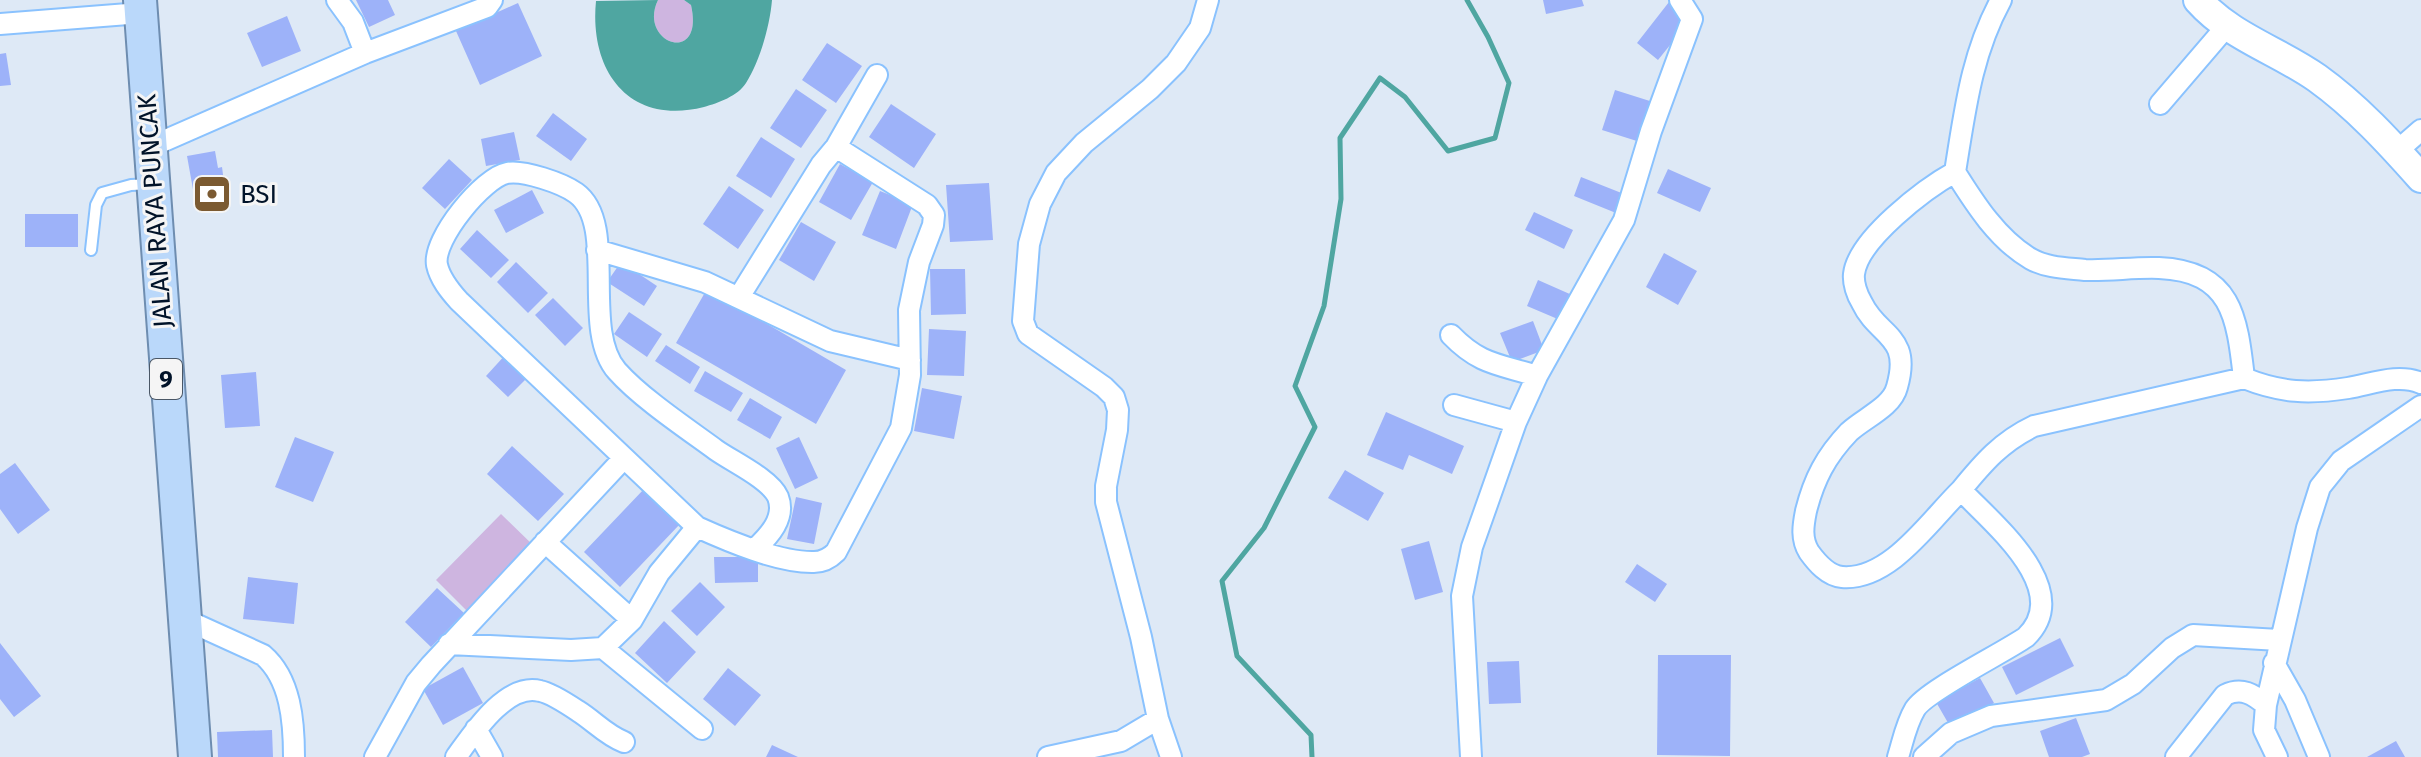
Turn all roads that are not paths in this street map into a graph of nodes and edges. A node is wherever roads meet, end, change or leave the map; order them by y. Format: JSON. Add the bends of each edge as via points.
{"nodes":[{"id":1,"x":337,"y":0,"type":"edge"},
{"id":2,"x":492,"y":0,"type":"edge"},
{"id":3,"x":1208,"y":0,"type":"edge"},
{"id":4,"x":1680,"y":0,"type":"edge"},
{"id":5,"x":2001,"y":0,"type":"edge"},
{"id":6,"x":2198,"y":0,"type":"edge"},
{"id":7,"x":140,"y":6,"type":"edge"},
{"id":8,"x":0,"y":24,"type":"edge"},
{"id":9,"x":2226,"y":27,"type":"junction"},
{"id":10,"x":365,"y":53,"type":"junction"},
{"id":11,"x":877,"y":75,"type":"dead end"},
{"id":12,"x":2160,"y":104,"type":"dead end"},
{"id":13,"x":2421,"y":130,"type":"edge"},
{"id":14,"x":150,"y":147,"type":"junction"},
{"id":15,"x":836,"y":147,"type":"junction"},
{"id":16,"x":2397,"y":151,"type":"junction"},
{"id":17,"x":1955,"y":172,"type":"junction"},
{"id":18,"x":2421,"y":178,"type":"edge"},
{"id":19,"x":153,"y":184,"type":"junction"},
{"id":20,"x":91,"y":250,"type":"dead end"},
{"id":21,"x":597,"y":250,"type":"junction"},
{"id":22,"x":739,"y":297,"type":"junction"},
{"id":23,"x":1451,"y":335,"type":"dead end"},
{"id":24,"x":910,"y":360,"type":"junction"},
{"id":25,"x":1537,"y":376,"type":"junction"},
{"id":26,"x":2244,"y":378,"type":"junction"},
{"id":27,"x":2421,"y":383,"type":"edge"},
{"id":28,"x":1454,"y":405,"type":"dead end"},
{"id":29,"x":2421,"y":406,"type":"edge"},
{"id":30,"x":1516,"y":422,"type":"junction"},
{"id":31,"x":624,"y":458,"type":"junction"},
{"id":32,"x":1961,"y":490,"type":"junction"},
{"id":33,"x":697,"y":527,"type":"junction"},
{"id":34,"x":545,"y":542,"type":"junction"},
{"id":35,"x":755,"y":549,"type":"junction"},
{"id":36,"x":184,"y":619,"type":"junction"},
{"id":37,"x":632,"y":620,"type":"junction"},
{"id":38,"x":2279,"y":640,"type":"junction"},
{"id":39,"x":449,"y":644,"type":"junction"},
{"id":40,"x":603,"y":648,"type":"junction"},
{"id":41,"x":2274,"y":663,"type":"junction"},
{"id":42,"x":2266,"y":705,"type":"junction"},
{"id":43,"x":1158,"y":719,"type":"junction"},
{"id":44,"x":476,"y":729,"type":"junction"},
{"id":45,"x":702,"y":729,"type":"dead end"},
{"id":46,"x":624,"y":742,"type":"dead end"},
{"id":47,"x":195,"y":757,"type":"edge"},
{"id":48,"x":294,"y":757,"type":"edge"},
{"id":49,"x":375,"y":757,"type":"edge"},
{"id":50,"x":457,"y":757,"type":"edge"},
{"id":51,"x":492,"y":757,"type":"edge"},
{"id":52,"x":1048,"y":757,"type":"edge"},
{"id":53,"x":1171,"y":757,"type":"edge"},
{"id":54,"x":1471,"y":757,"type":"edge"},
{"id":55,"x":1898,"y":757,"type":"edge"},
{"id":56,"x":1924,"y":757,"type":"edge"},
{"id":57,"x":2176,"y":757,"type":"edge"},
{"id":58,"x":2277,"y":757,"type":"edge"},
{"id":59,"x":2319,"y":757,"type":"edge"}],
"edges":[{"from":1,"to":10,"type":"street"},
{"from":2,"to":10,"type":"street","via":[[487,7]]},
{"from":3,"to":43,"type":"street","via":[[1200,28],[1176,63],[1056,173],[1029,244],[1023,321],[1028,334],[1104,387],[1117,405],[1105,496]]},
{"from":4,"to":25,"type":"street","via":[[1692,20],[1624,220]]},
{"from":5,"to":17,"type":"street","via":[[1980,43]]},
{"from":6,"to":9,"type":"main road"},
{"from":7,"to":8,"type":"street"},
{"from":7,"to":14,"type":"highway","name":"JALAN RAYA PUNCAK","number":"9"},
{"from":9,"to":12,"type":"street"},
{"from":9,"to":16,"type":"main road","via":[[2317,78]]},
{"from":10,"to":14,"type":"street"},
{"from":11,"to":15,"type":"street"},
{"from":13,"to":16,"type":"street"},
{"from":14,"to":19,"type":"highway","name":"JALAN RAYA PUNCAK","number":"9"},
{"from":15,"to":22,"type":"street"},
{"from":15,"to":24,"type":"street","via":[[927,205],[934,215],[909,310]]},
{"from":16,"to":18,"type":"main road"},
{"from":17,"to":26,"type":"street","via":[[1998,231],[2032,259],[2061,268],[2103,271],[2158,268],[2200,275],[2213,283],[2229,303]]},
{"from":17,"to":32,"type":"street","via":[[1904,206],[1854,270],[1862,305],[1896,345],[1900,376],[1893,397],[1852,430],[1817,475],[1804,522],[1805,546],[1834,575],[1869,574],[1896,557]]},
{"from":19,"to":20,"type":"lane","via":[[102,193]]},
{"from":19,"to":36,"type":"highway","name":"JALAN RAYA PUNCAK","number":"9"},
{"from":21,"to":22,"type":"street"},
{"from":21,"to":31,"type":"street","via":[[595,226],[582,198],[547,179],[507,173],[454,218],[437,262],[459,301]]},
{"from":21,"to":35,"type":"street","via":[[602,335],[614,368],[716,450],[771,486],[777,496],[778,519]]},
{"from":22,"to":24,"type":"street","via":[[830,341]]},
{"from":23,"to":25,"type":"street","via":[[1478,358]]},
{"from":24,"to":35,"type":"street","via":[[901,428],[836,552],[814,562]]},
{"from":25,"to":30,"type":"street"},
{"from":26,"to":27,"type":"street","via":[[2283,391],[2321,391],[2404,378]]},
{"from":26,"to":32,"type":"street","via":[[2034,426],[1997,448]]},
{"from":28,"to":30,"type":"street"},
{"from":29,"to":38,"type":"street","via":[[2328,474],[2314,501]]},
{"from":30,"to":54,"type":"street","via":[[1462,585]]},
{"from":31,"to":33,"type":"street"},
{"from":31,"to":34,"type":"street"},
{"from":32,"to":55,"type":"street","via":[[2029,565],[2041,592],[2040,615],[2026,637],[1917,706]]},
{"from":33,"to":35,"type":"street"},
{"from":33,"to":37,"type":"street","via":[[659,573]]},
{"from":34,"to":37,"type":"street"},
{"from":34,"to":39,"type":"street"},
{"from":36,"to":47,"type":"highway","name":"JALAN RAYA PUNCAK","number":"9"},
{"from":36,"to":48,"type":"street","via":[[274,664],[288,698]]},
{"from":37,"to":40,"type":"street"},
{"from":38,"to":41,"type":"street"},
{"from":38,"to":56,"type":"street","via":[[2193,635],[2106,700],[1991,716],[1951,733]]},
{"from":39,"to":40,"type":"street"},
{"from":39,"to":49,"type":"street","via":[[416,683]]},
{"from":40,"to":45,"type":"street"},
{"from":41,"to":42,"type":"street"},
{"from":41,"to":59,"type":"street"},
{"from":42,"to":57,"type":"street","via":[[2246,691],[2225,695]]},
{"from":42,"to":58,"type":"street","via":[[2264,730]]},
{"from":43,"to":52,"type":"street","via":[[1121,741]]},
{"from":43,"to":53,"type":"street"},
{"from":44,"to":46,"type":"street","via":[[511,696],[536,690],[578,710]]},
{"from":44,"to":50,"type":"street"},
{"from":44,"to":51,"type":"street"}]}
